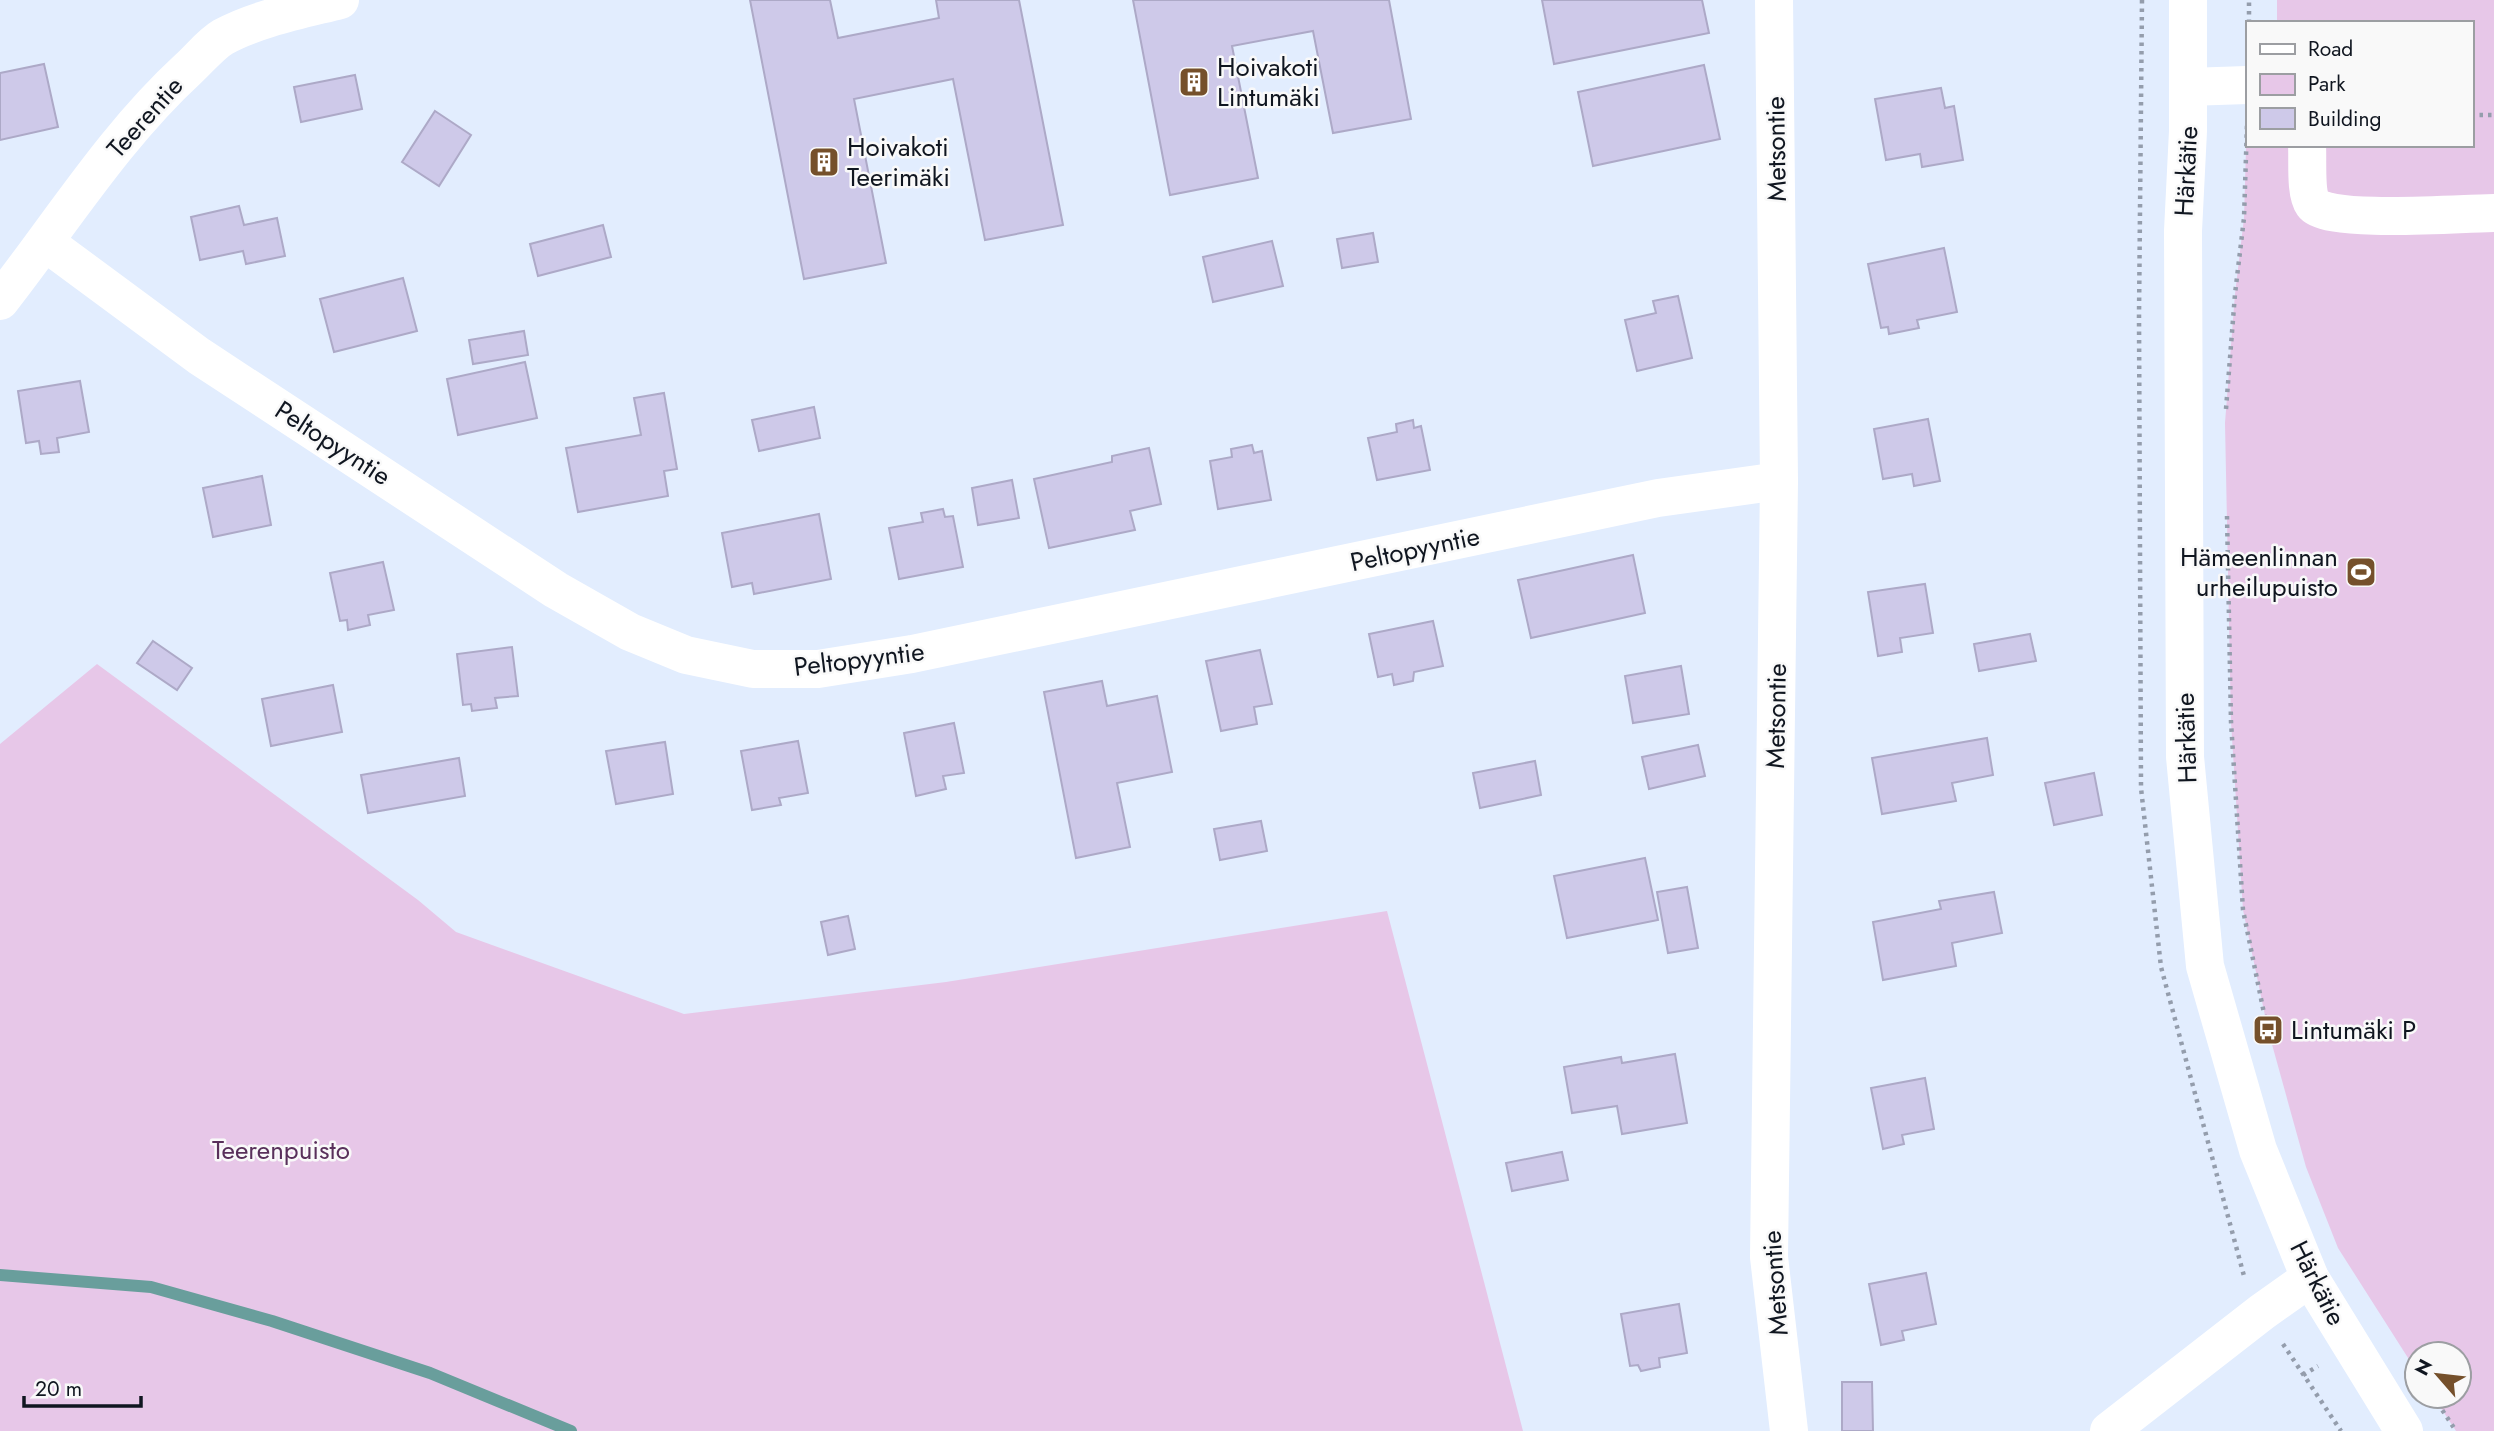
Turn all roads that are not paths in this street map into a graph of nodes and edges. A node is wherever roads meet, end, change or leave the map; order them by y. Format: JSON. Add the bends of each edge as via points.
{"nodes":[{"id":1,"x":340,"y":0,"type":"edge"},
{"id":2,"x":1774,"y":0,"type":"edge"},
{"id":3,"x":2188,"y":0,"type":"edge"},
{"id":4,"x":2246,"y":85,"type":"edge"},
{"id":5,"x":2188,"y":87,"type":"junction"},
{"id":6,"x":2307,"y":147,"type":"edge"},
{"id":7,"x":2494,"y":213,"type":"edge"},
{"id":8,"x":46,"y":243,"type":"junction"},
{"id":9,"x":0,"y":301,"type":"edge"},
{"id":10,"x":1779,"y":481,"type":"junction"},
{"id":11,"x":2310,"y":1278,"type":"junction"},
{"id":12,"x":1789,"y":1431,"type":"edge"},
{"id":13,"x":2109,"y":1431,"type":"edge"},
{"id":14,"x":2404,"y":1431,"type":"edge"}],
"edges":[{"from":1,"to":8,"type":"street","name":"Teerentie","via":[[222,37],[169,86],[117,146]]},
{"from":2,"to":10,"type":"street","name":"Metsontie"},
{"from":3,"to":5,"type":"street","name":"Härkätie"},
{"from":4,"to":5,"type":"street"},
{"from":5,"to":11,"type":"street","name":"Härkätie","via":[[2183,231],[2185,757],[2205,966],[2259,1150]]},
{"from":6,"to":7,"type":"street","via":[[2309,197],[2325,212],[2358,216]]},
{"from":8,"to":9,"type":"street","name":"Teerentie"},
{"from":8,"to":10,"type":"street","name":"Peltopyyntie","via":[[199,356],[556,590],[630,632],[685,655],[753,669],[818,668],[912,654],[1658,498]]},
{"from":10,"to":12,"type":"street","name":"Metsontie","via":[[1769,1257]]},
{"from":11,"to":13,"type":"street"},
{"from":11,"to":14,"type":"street","name":"Härkätie"}]}
